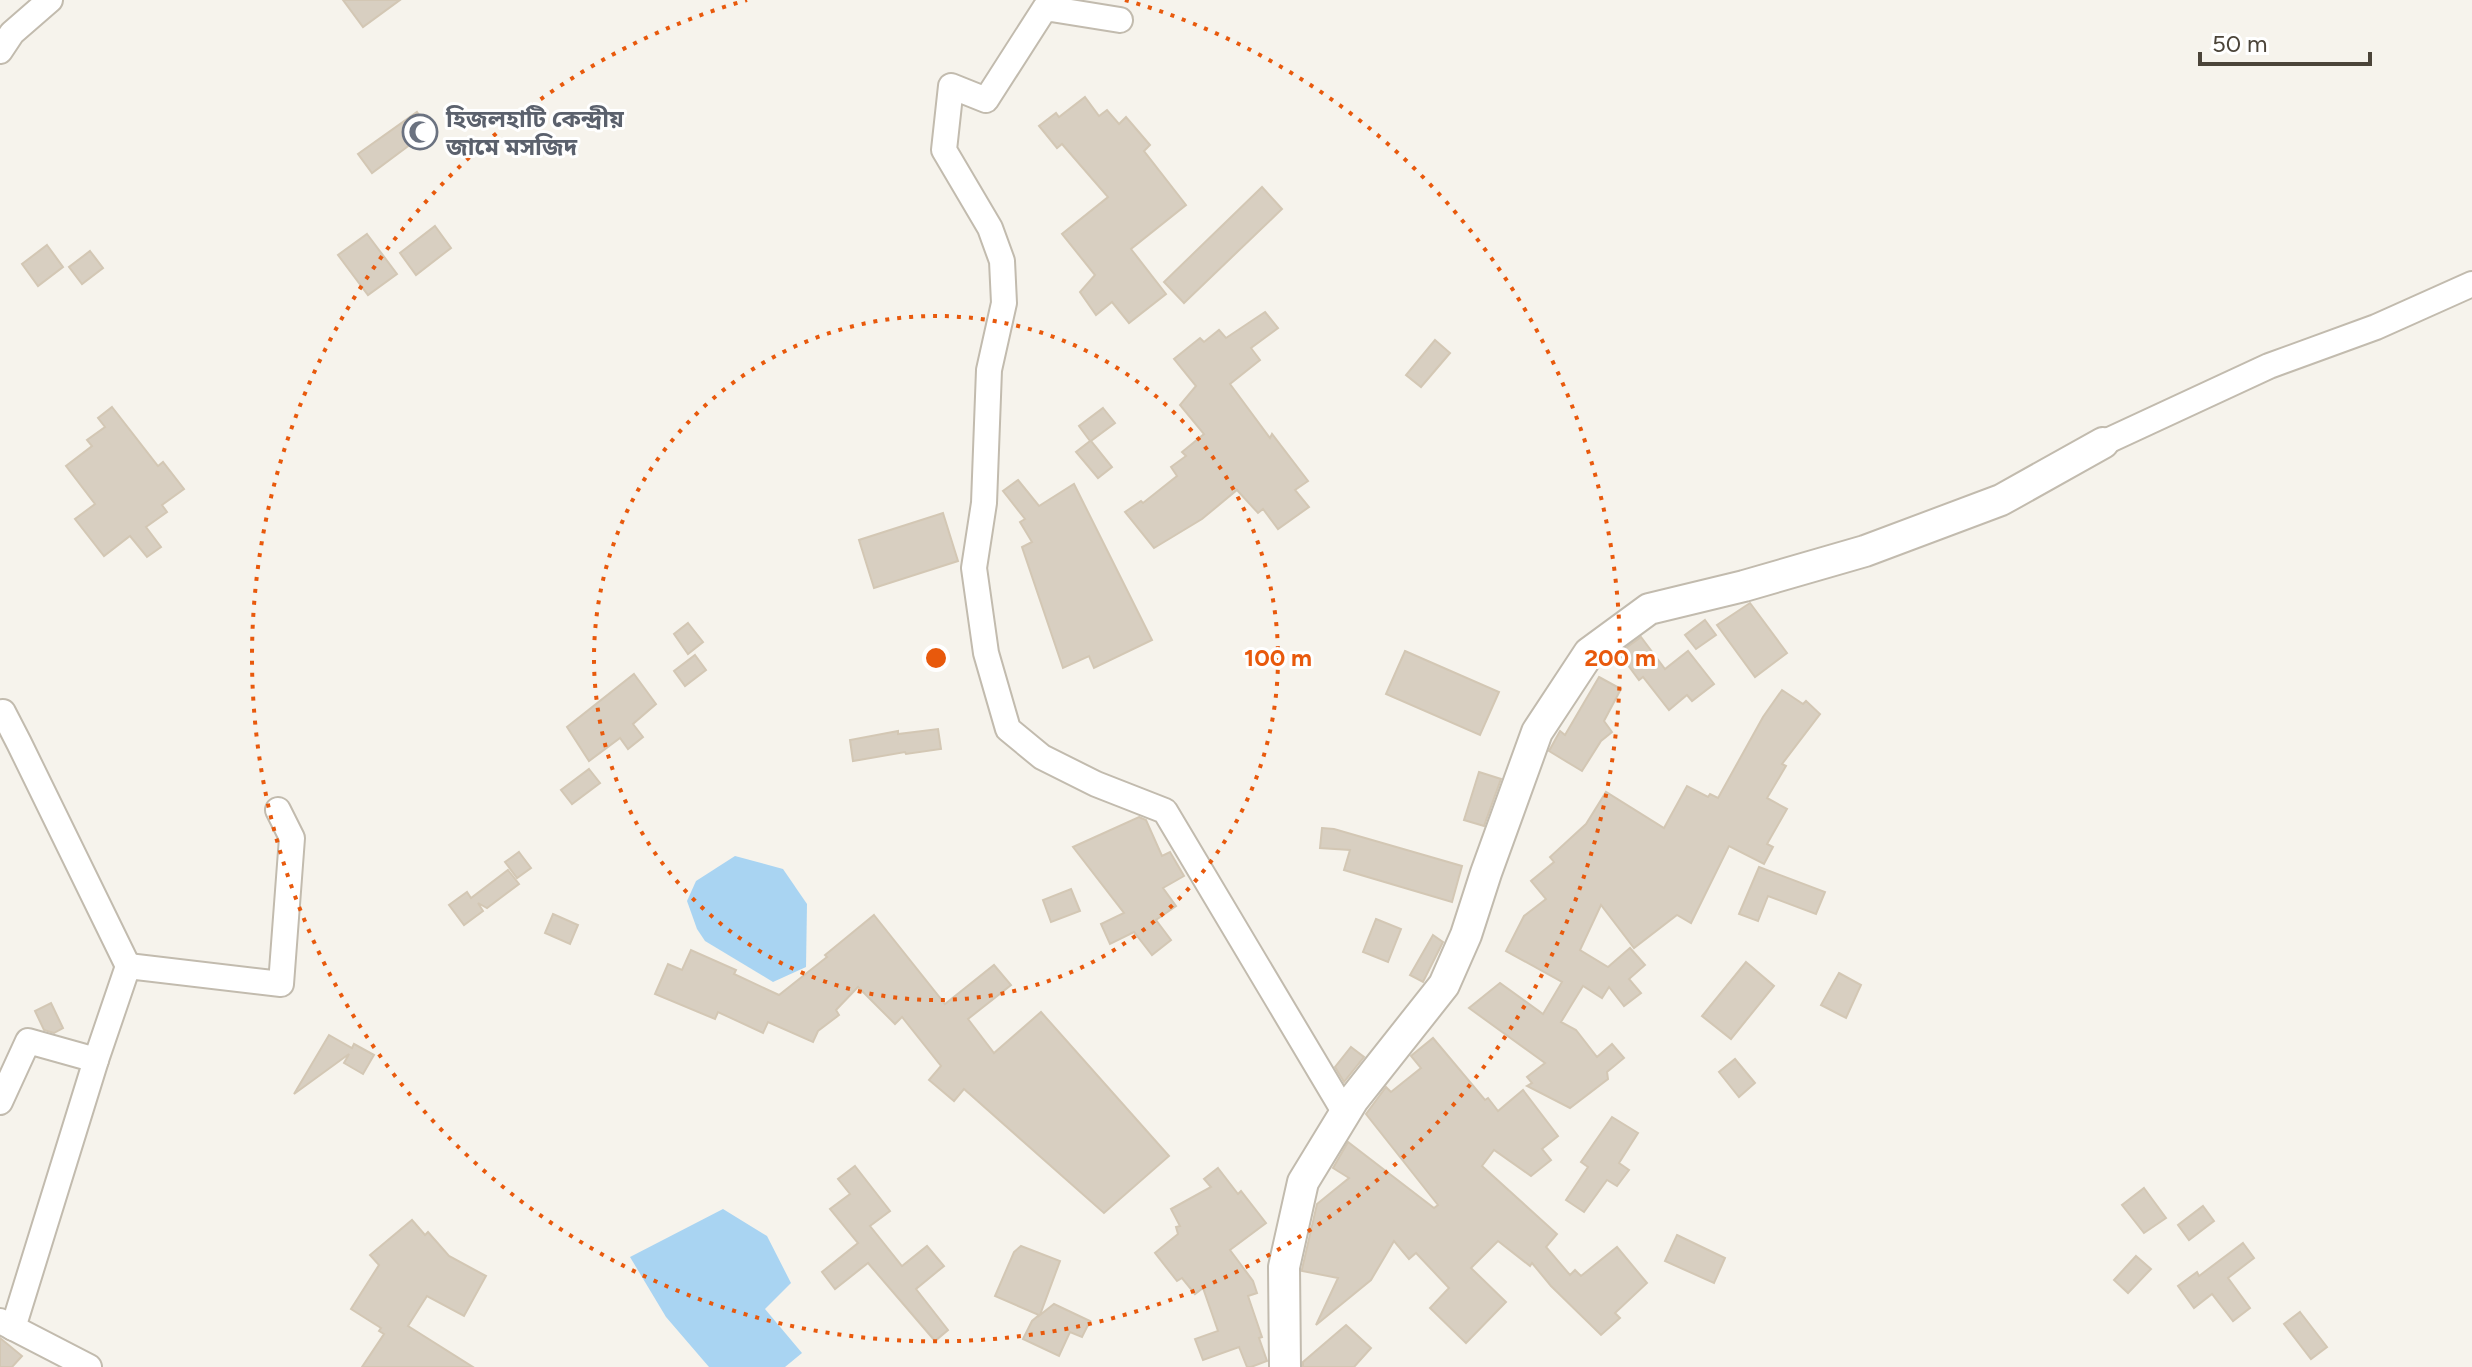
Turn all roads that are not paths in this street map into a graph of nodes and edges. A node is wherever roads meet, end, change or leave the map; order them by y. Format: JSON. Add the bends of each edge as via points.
{"nodes":[{"id":1,"x":50,"y":0,"type":"edge"},
{"id":2,"x":1120,"y":20,"type":"dead end"},
{"id":3,"x":0,"y":51,"type":"edge"},
{"id":4,"x":2472,"y":284,"type":"edge"},
{"id":5,"x":2103,"y":443,"type":"joint"},
{"id":6,"x":0,"y":714,"type":"edge"},
{"id":7,"x":278,"y":810,"type":"dead end"},
{"id":8,"x":128,"y":966,"type":"junction"},
{"id":9,"x":96,"y":1060,"type":"junction"},
{"id":10,"x":0,"y":1102,"type":"edge"},
{"id":11,"x":1345,"y":1113,"type":"junction"},
{"id":12,"x":6,"y":1325,"type":"edge"},
{"id":13,"x":89,"y":1367,"type":"edge"},
{"id":14,"x":1285,"y":1367,"type":"edge"}],
"edges":[{"from":1,"to":3,"type":"street","via":[[12,33]]},
{"from":2,"to":11,"type":"street","via":[[1045,8],[986,100],[951,86],[944,150],[990,228],[1002,261],[1004,303],[989,370],[984,503],[974,568],[986,653],[1008,729],[1042,757],[1165,811]]},
{"from":4,"to":5,"type":"street","via":[[2269,366]]},
{"from":5,"to":11,"type":"street","via":[[2001,500],[1865,551],[1649,609],[1589,653],[1537,732],[1444,985]]},
{"from":6,"to":8,"type":"street"},
{"from":7,"to":8,"type":"street","via":[[292,838],[281,984]]},
{"from":8,"to":9,"type":"street"},
{"from":9,"to":10,"type":"street","via":[[28,1041]]},
{"from":9,"to":12,"type":"street"},
{"from":11,"to":14,"type":"street","via":[[1303,1182],[1284,1267]]},
{"from":12,"to":13,"type":"street"}]}
